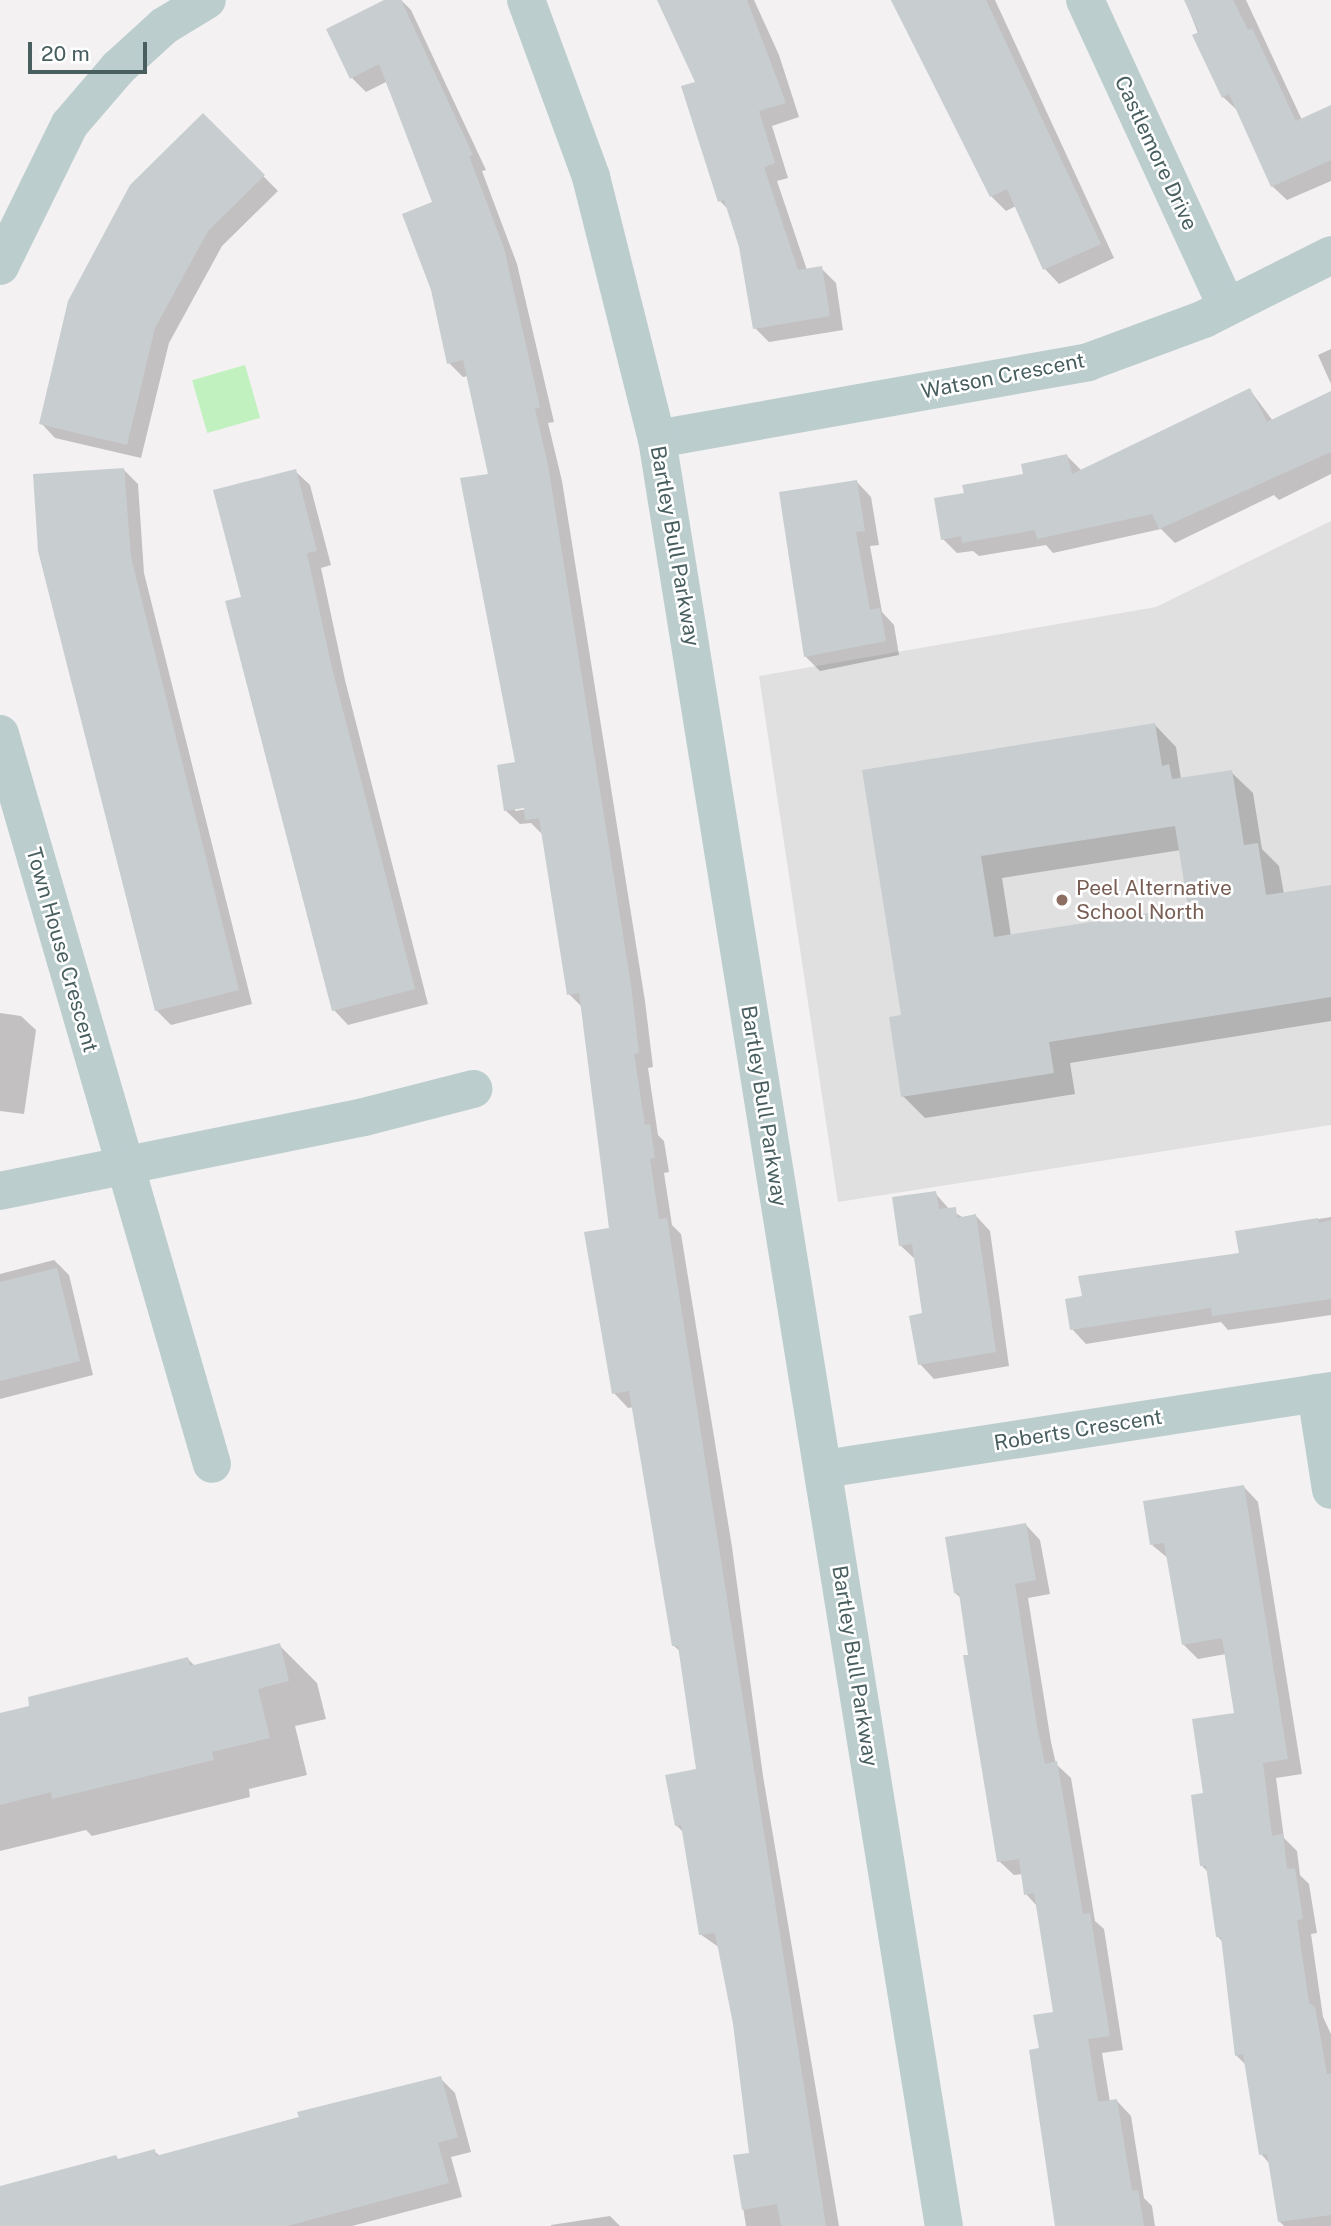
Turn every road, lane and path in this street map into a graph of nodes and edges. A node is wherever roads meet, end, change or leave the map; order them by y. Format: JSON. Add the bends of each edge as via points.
{"nodes":[{"id":1,"x":207,"y":0,"type":"edge"},
{"id":2,"x":526,"y":0,"type":"edge"},
{"id":3,"x":1085,"y":0,"type":"edge"},
{"id":4,"x":1331,"y":255,"type":"edge"},
{"id":5,"x":0,"y":266,"type":"edge"},
{"id":6,"x":1226,"y":305,"type":"junction"},
{"id":7,"x":657,"y":439,"type":"junction"},
{"id":8,"x":0,"y":734,"type":"edge"},
{"id":9,"x":473,"y":1089,"type":"dead end"},
{"id":10,"x":124,"y":1166,"type":"junction"},
{"id":11,"x":0,"y":1191,"type":"edge"},
{"id":12,"x":1324,"y":1392,"type":"edge"},
{"id":13,"x":212,"y":1464,"type":"dead end"},
{"id":14,"x":824,"y":1469,"type":"junction"},
{"id":15,"x":1331,"y":1490,"type":"edge"},
{"id":16,"x":944,"y":2226,"type":"edge"}],
"edges":[{"from":1,"to":5,"type":"street","via":[[164,26],[118,68],[70,124]]},
{"from":2,"to":7,"type":"street","name":"Bartley Bull Parkway","via":[[591,177]]},
{"from":3,"to":6,"type":"street","name":"Castlemore Drive"},
{"from":4,"to":6,"type":"street","name":"Watson Crescent"},
{"from":6,"to":7,"type":"street","name":"Watson Crescent","via":[[1204,319],[1087,362]]},
{"from":7,"to":14,"type":"street","name":"Bartley Bull Parkway"},
{"from":8,"to":10,"type":"street","name":"Town House Crescent"},
{"from":9,"to":10,"type":"street","via":[[364,1117]]},
{"from":10,"to":11,"type":"street"},
{"from":10,"to":13,"type":"street","name":"Town House Crescent"},
{"from":12,"to":14,"type":"street","name":"Roberts Crescent"},
{"from":12,"to":15,"type":"street"},
{"from":14,"to":16,"type":"street","name":"Bartley Bull Parkway"}]}
